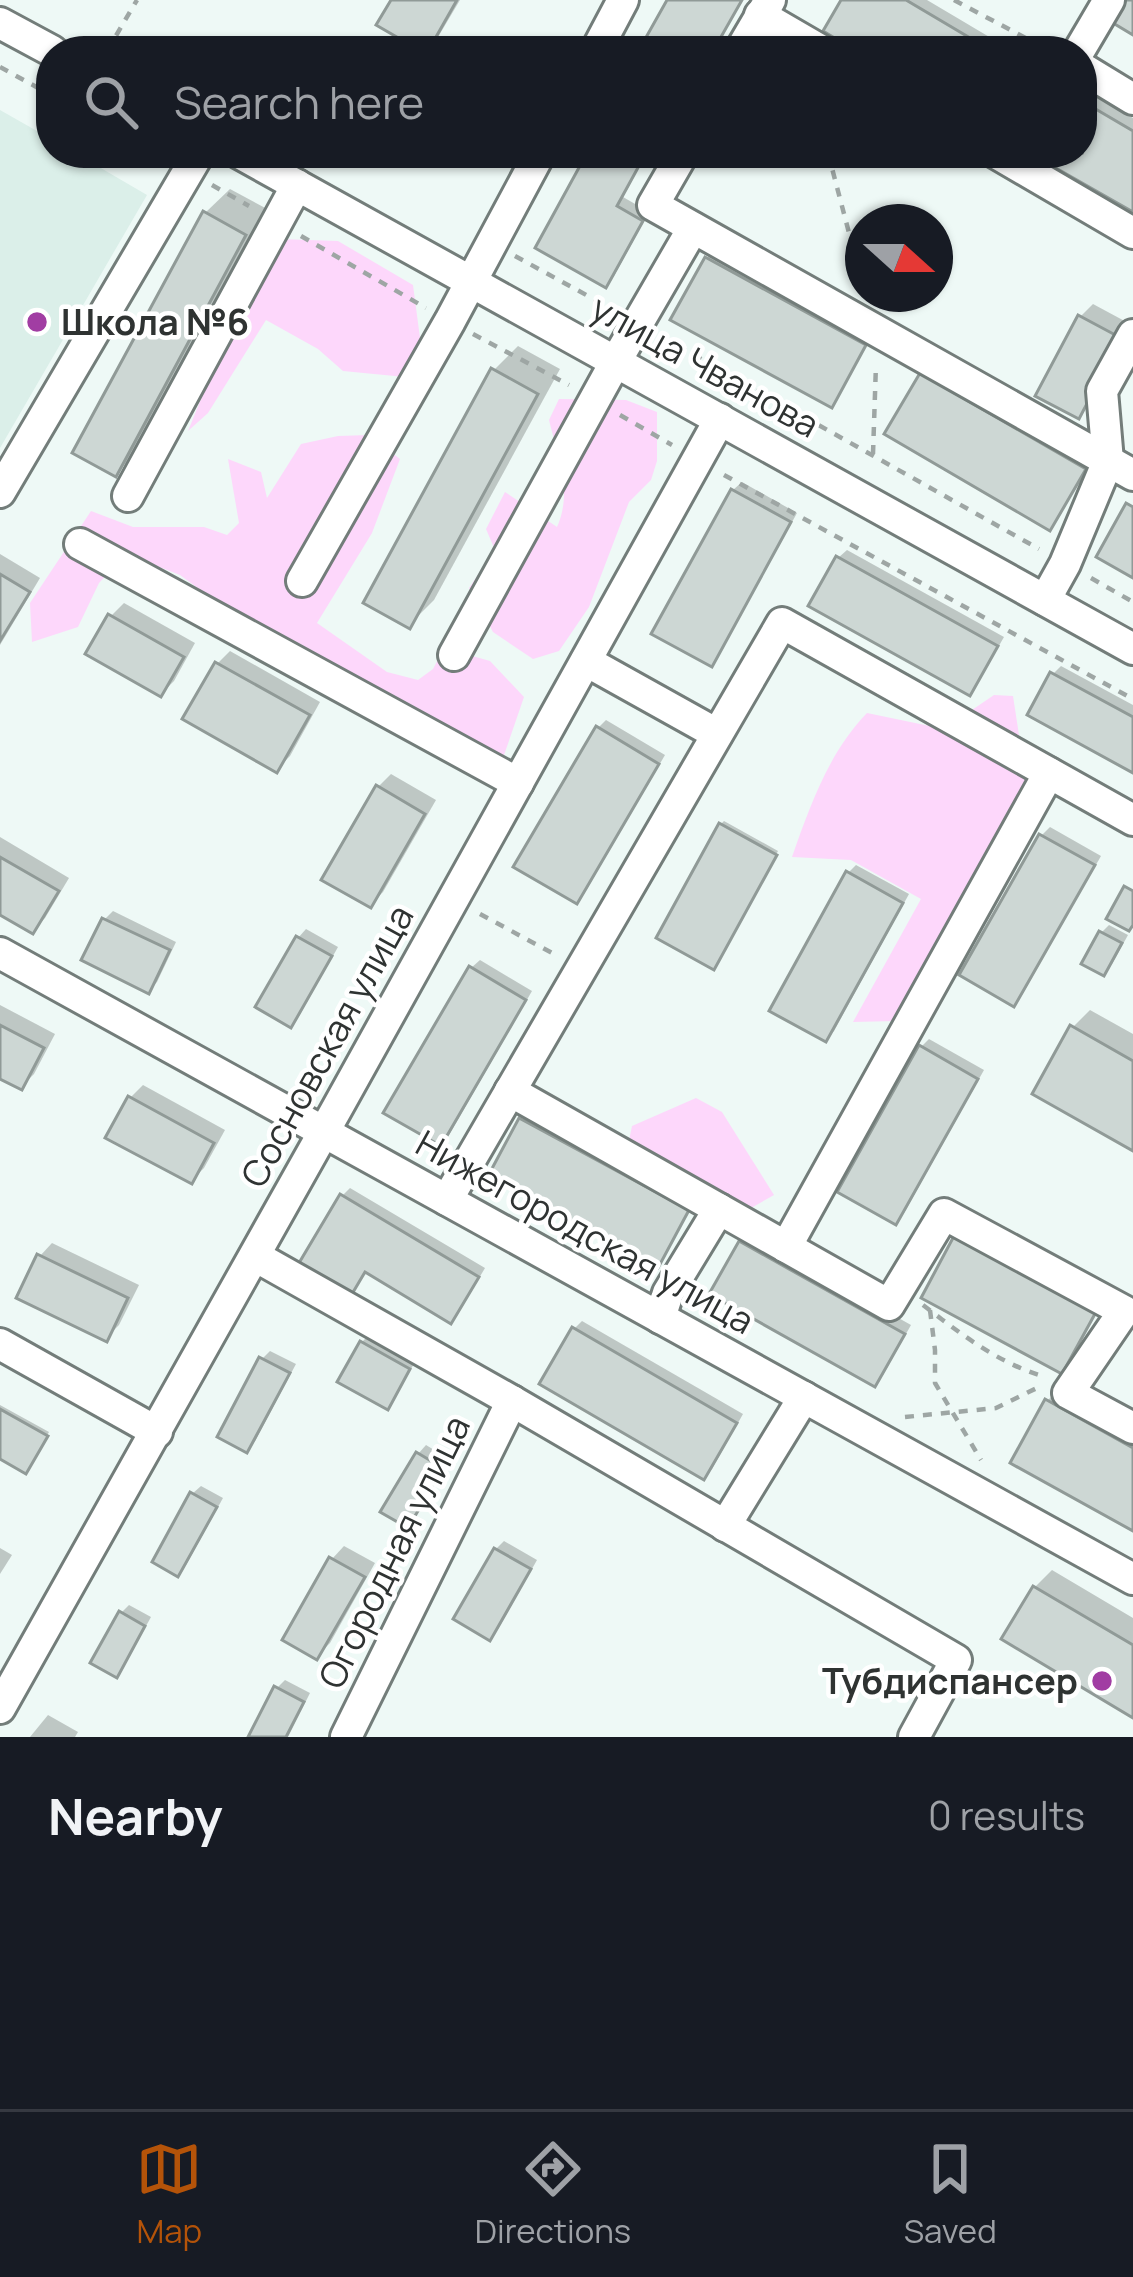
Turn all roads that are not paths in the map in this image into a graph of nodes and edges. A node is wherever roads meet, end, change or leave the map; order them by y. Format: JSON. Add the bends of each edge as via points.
{"nodes":[{"id":1,"x":623,"y":0,"type":"edge"},
{"id":2,"x":1109,"y":0,"type":"edge"},
{"id":3,"x":765,"y":8,"type":"edge"},
{"id":4,"x":0,"y":22,"type":"edge"},
{"id":5,"x":604,"y":36,"type":"edge"},
{"id":6,"x":749,"y":36,"type":"edge"},
{"id":7,"x":802,"y":36,"type":"edge"},
{"id":8,"x":1088,"y":36,"type":"edge"},
{"id":9,"x":36,"y":42,"type":"edge"},
{"id":10,"x":1097,"y":77,"type":"edge"},
{"id":11,"x":1133,"y":99,"type":"edge"},
{"id":12,"x":189,"y":168,"type":"edge"},
{"id":13,"x":266,"y":168,"type":"edge"},
{"id":14,"x":532,"y":168,"type":"edge"},
{"id":15,"x":675,"y":168,"type":"edge"},
{"id":16,"x":1022,"y":168,"type":"edge"},
{"id":17,"x":297,"y":185,"type":"junction"},
{"id":18,"x":693,"y":228,"type":"junction"},
{"id":19,"x":1133,"y":233,"type":"edge"},
{"id":20,"x":470,"y":280,"type":"junction"},
{"id":21,"x":1133,"y":335,"type":"edge"},
{"id":22,"x":616,"y":361,"type":"junction"},
{"id":23,"x":720,"y":419,"type":"junction"},
{"id":24,"x":1121,"y":468,"type":"edge"},
{"id":25,"x":0,"y":492,"type":"edge"},
{"id":26,"x":128,"y":496,"type":"dead end"},
{"id":27,"x":80,"y":544,"type":"dead end"},
{"id":28,"x":302,"y":581,"type":"dead end"},
{"id":29,"x":1045,"y":600,"type":"junction"},
{"id":30,"x":1133,"y":650,"type":"edge"},
{"id":31,"x":454,"y":655,"type":"dead end"},
{"id":32,"x":586,"y":661,"type":"junction"},
{"id":33,"x":717,"y":734,"type":"junction"},
{"id":34,"x":1049,"y":773,"type":"junction"},
{"id":35,"x":518,"y":784,"type":"junction"},
{"id":36,"x":1133,"y":820,"type":"edge"},
{"id":37,"x":0,"y":953,"type":"edge"},
{"id":38,"x":510,"y":1091,"type":"junction"},
{"id":39,"x":324,"y":1132,"type":"junction"},
{"id":40,"x":447,"y":1200,"type":"junction"},
{"id":41,"x":719,"y":1209,"type":"junction"},
{"id":42,"x":786,"y":1247,"type":"junction"},
{"id":43,"x":255,"y":1256,"type":"junction"},
{"id":44,"x":1128,"y":1304,"type":"edge"},
{"id":45,"x":660,"y":1318,"type":"junction"},
{"id":46,"x":0,"y":1344,"type":"edge"},
{"id":47,"x":804,"y":1397,"type":"junction"},
{"id":48,"x":512,"y":1401,"type":"junction"},
{"id":49,"x":1133,"y":1428,"type":"edge"},
{"id":50,"x":157,"y":1432,"type":"junction"},
{"id":51,"x":725,"y":1526,"type":"junction"},
{"id":52,"x":1133,"y":1579,"type":"edge"},
{"id":53,"x":0,"y":1708,"type":"edge"},
{"id":54,"x":346,"y":1737,"type":"edge"},
{"id":55,"x":914,"y":1737,"type":"edge"}],
"edges":[{"from":1,"to":5,"type":"street"},
{"from":2,"to":8,"type":"street"},
{"from":3,"to":6,"type":"street"},
{"from":3,"to":7,"type":"street"},
{"from":4,"to":9,"type":"street"},
{"from":10,"to":11,"type":"street"},
{"from":12,"to":25,"type":"street"},
{"from":13,"to":17,"type":"street","name":"улица Чванова"},
{"from":14,"to":20,"type":"street"},
{"from":15,"to":18,"type":"street","via":[[653,206]]},
{"from":16,"to":19,"type":"street"},
{"from":17,"to":20,"type":"street","name":"улица Чванова"},
{"from":17,"to":26,"type":"street"},
{"from":18,"to":22,"type":"street"},
{"from":18,"to":24,"type":"street"},
{"from":20,"to":22,"type":"street","name":"улица Чванова"},
{"from":20,"to":28,"type":"street"},
{"from":21,"to":24,"type":"street","via":[[1102,391]]},
{"from":22,"to":23,"type":"street","name":"улица Чванова"},
{"from":22,"to":31,"type":"street"},
{"from":23,"to":29,"type":"street","name":"улица Чванова"},
{"from":23,"to":32,"type":"street","name":"Сосновская улица"},
{"from":24,"to":29,"type":"street"},
{"from":27,"to":35,"type":"street"},
{"from":29,"to":30,"type":"street","name":"улица Чванова"},
{"from":32,"to":33,"type":"street"},
{"from":32,"to":35,"type":"street","name":"Сосновская улица"},
{"from":33,"to":34,"type":"street","via":[[782,623]]},
{"from":33,"to":38,"type":"street"},
{"from":34,"to":36,"type":"street"},
{"from":34,"to":42,"type":"street"},
{"from":35,"to":39,"type":"street","name":"Сосновская улица"},
{"from":37,"to":39,"type":"street","name":"Нижегородская улица"},
{"from":38,"to":40,"type":"street"},
{"from":38,"to":41,"type":"street"},
{"from":39,"to":40,"type":"street","name":"Нижегородская улица"},
{"from":39,"to":43,"type":"street","name":"Сосновская улица"},
{"from":40,"to":45,"type":"street","name":"Нижегородская улица"},
{"from":41,"to":42,"type":"street"},
{"from":41,"to":45,"type":"street"},
{"from":42,"to":44,"type":"street","via":[[889,1304],[944,1214]]},
{"from":43,"to":48,"type":"street"},
{"from":43,"to":50,"type":"street","name":"Сосновская улица"},
{"from":44,"to":49,"type":"street","via":[[1068,1393]]},
{"from":45,"to":47,"type":"street","name":"Нижегородская улица"},
{"from":46,"to":50,"type":"street"},
{"from":47,"to":51,"type":"street"},
{"from":47,"to":52,"type":"street","name":"Нижегородская улица"},
{"from":48,"to":51,"type":"street"},
{"from":48,"to":54,"type":"street","name":"Огородная улица"},
{"from":50,"to":53,"type":"street","name":"Сосновская улица"},
{"from":51,"to":55,"type":"street","via":[[956,1660]]}]}
